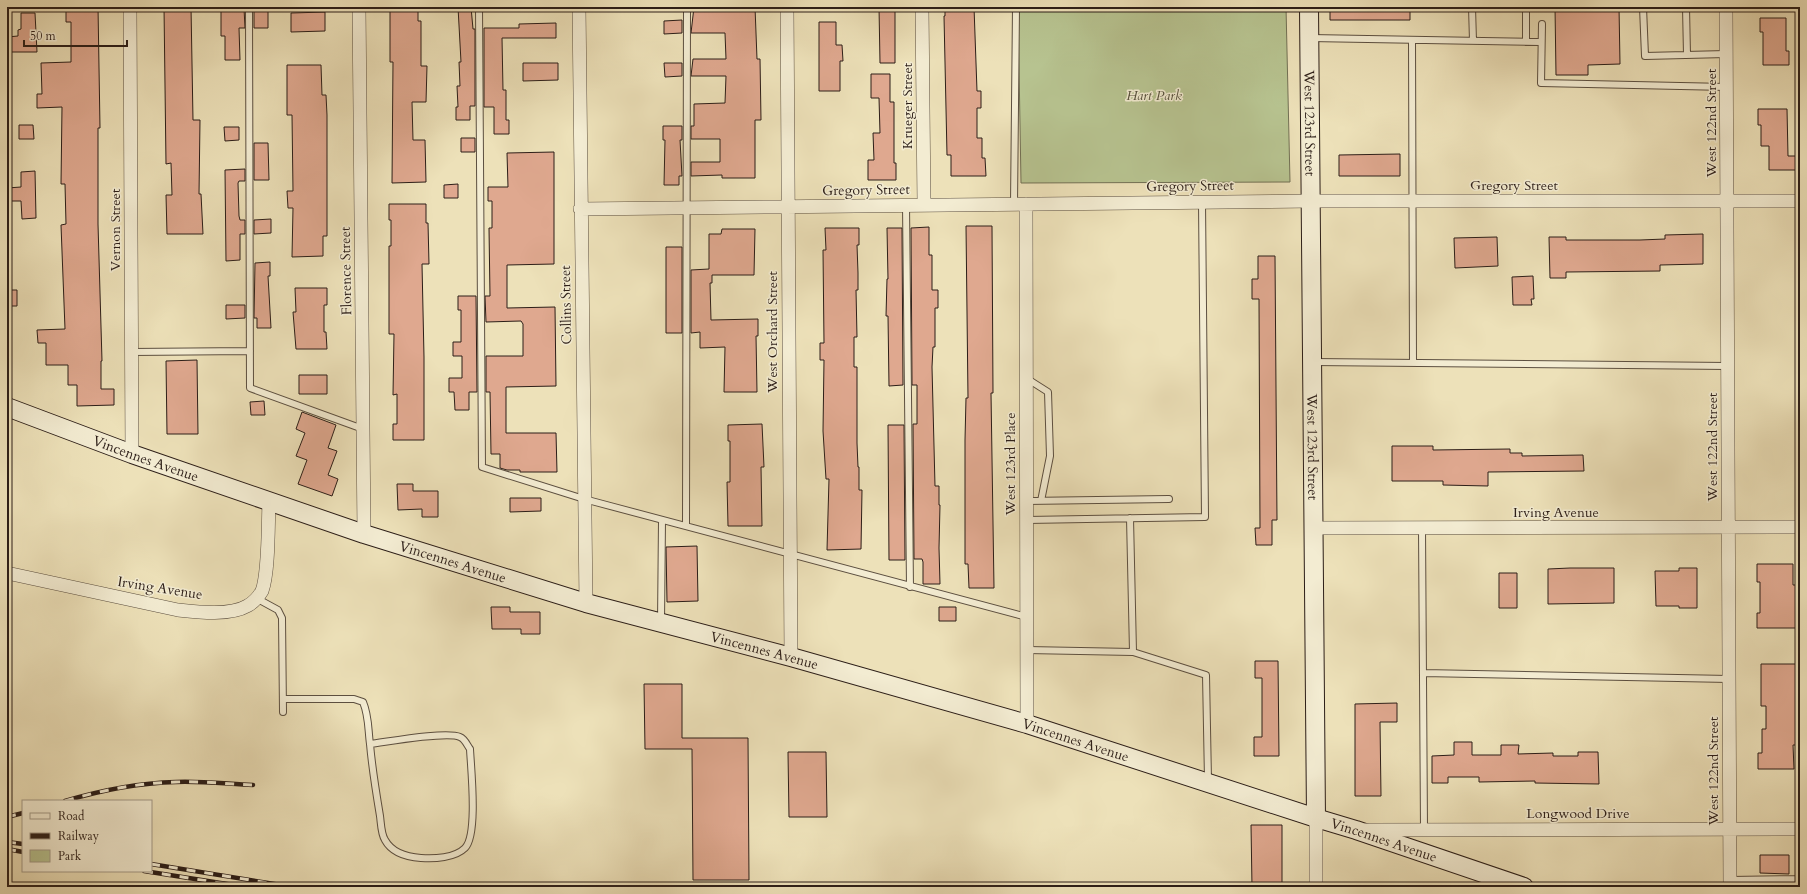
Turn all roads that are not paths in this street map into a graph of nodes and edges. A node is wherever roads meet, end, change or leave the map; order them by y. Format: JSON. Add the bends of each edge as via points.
{"nodes":[{"id":1,"x":130,"y":7,"type":"edge"},
{"id":2,"x":249,"y":7,"type":"edge"},
{"id":3,"x":359,"y":7,"type":"edge"},
{"id":4,"x":479,"y":7,"type":"edge"},
{"id":5,"x":579,"y":7,"type":"edge"},
{"id":6,"x":687,"y":7,"type":"edge"},
{"id":7,"x":787,"y":7,"type":"edge"},
{"id":8,"x":922,"y":7,"type":"edge"},
{"id":9,"x":1016,"y":7,"type":"edge"},
{"id":10,"x":1309,"y":7,"type":"edge"},
{"id":11,"x":1472,"y":7,"type":"edge"},
{"id":12,"x":1526,"y":7,"type":"edge"},
{"id":13,"x":1643,"y":7,"type":"edge"},
{"id":14,"x":1686,"y":7,"type":"edge"},
{"id":15,"x":1726,"y":7,"type":"edge"},
{"id":16,"x":1542,"y":24,"type":"dead end"},
{"id":17,"x":1309,"y":38,"type":"junction"},
{"id":18,"x":1412,"y":40,"type":"junction"},
{"id":19,"x":1473,"y":41,"type":"junction"},
{"id":20,"x":1526,"y":42,"type":"junction"},
{"id":21,"x":1541,"y":42,"type":"junction"},
{"id":22,"x":1726,"y":54,"type":"junction"},
{"id":23,"x":1687,"y":55,"type":"junction"},
{"id":24,"x":1726,"y":87,"type":"junction"},
{"id":25,"x":1310,"y":201,"type":"junction"},
{"id":26,"x":1413,"y":201,"type":"junction"},
{"id":27,"x":1727,"y":201,"type":"junction"},
{"id":28,"x":1800,"y":201,"type":"edge"},
{"id":29,"x":1202,"y":202,"type":"junction"},
{"id":30,"x":1020,"y":204,"type":"junction"},
{"id":31,"x":906,"y":205,"type":"junction"},
{"id":32,"x":924,"y":205,"type":"junction"},
{"id":33,"x":787,"y":207,"type":"junction"},
{"id":34,"x":688,"y":208,"type":"junction"},
{"id":35,"x":580,"y":209,"type":"junction"},
{"id":36,"x":250,"y":351,"type":"junction"},
{"id":37,"x":131,"y":352,"type":"junction"},
{"id":38,"x":1311,"y":362,"type":"junction"},
{"id":39,"x":1413,"y":363,"type":"junction"},
{"id":40,"x":1728,"y":366,"type":"junction"},
{"id":41,"x":1026,"y":378,"type":"junction"},
{"id":42,"x":7,"y":407,"type":"edge"},
{"id":43,"x":363,"y":429,"type":"junction"},
{"id":44,"x":132,"y":454,"type":"junction"},
{"id":45,"x":584,"y":499,"type":"junction"},
{"id":46,"x":1169,"y":499,"type":"dead end"},
{"id":47,"x":1026,"y":501,"type":"junction"},
{"id":48,"x":1041,"y":501,"type":"junction"},
{"id":49,"x":269,"y":502,"type":"junction"},
{"id":50,"x":1130,"y":518,"type":"junction"},
{"id":51,"x":662,"y":520,"type":"junction"},
{"id":52,"x":1027,"y":520,"type":"junction"},
{"id":53,"x":686,"y":526,"type":"junction"},
{"id":54,"x":1313,"y":528,"type":"junction"},
{"id":55,"x":1422,"y":528,"type":"junction"},
{"id":56,"x":1728,"y":528,"type":"junction"},
{"id":57,"x":1800,"y":528,"type":"edge"},
{"id":58,"x":364,"y":534,"type":"junction"},
{"id":59,"x":790,"y":554,"type":"junction"},
{"id":60,"x":7,"y":573,"type":"edge"},
{"id":61,"x":910,"y":587,"type":"junction"},
{"id":62,"x":256,"y":598,"type":"junction"},
{"id":63,"x":586,"y":604,"type":"junction"},
{"id":64,"x":1027,"y":617,"type":"junction"},
{"id":65,"x":660,"y":623,"type":"junction"},
{"id":66,"x":1027,"y":650,"type":"junction"},
{"id":67,"x":1133,"y":652,"type":"junction"},
{"id":68,"x":791,"y":658,"type":"junction"},
{"id":69,"x":1423,"y":673,"type":"junction"},
{"id":70,"x":1729,"y":679,"type":"junction"},
{"id":71,"x":283,"y":699,"type":"junction"},
{"id":72,"x":283,"y":712,"type":"dead end"},
{"id":73,"x":1027,"y":724,"type":"junction"},
{"id":74,"x":370,"y":744,"type":"junction"},
{"id":75,"x":1208,"y":782,"type":"junction"},
{"id":76,"x":1316,"y":818,"type":"junction"},
{"id":77,"x":1424,"y":829,"type":"junction"},
{"id":78,"x":1730,"y":829,"type":"junction"},
{"id":79,"x":1800,"y":829,"type":"edge"},
{"id":80,"x":1356,"y":830,"type":"junction"},
{"id":81,"x":1799,"y":878,"type":"edge"},
{"id":82,"x":1730,"y":884,"type":"edge"},
{"id":83,"x":1316,"y":887,"type":"edge"},
{"id":84,"x":1524,"y":887,"type":"edge"},
{"id":85,"x":1795,"y":887,"type":"edge"}],
"edges":[{"from":1,"to":37,"type":"street","name":"Vernon Street"},
{"from":2,"to":36,"type":"lane"},
{"from":3,"to":43,"type":"street","name":"Florence Street"},
{"from":4,"to":45,"type":"lane","via":[[482,467]]},
{"from":5,"to":35,"type":"street","name":"Collins Street"},
{"from":6,"to":34,"type":"lane"},
{"from":7,"to":33,"type":"street","name":"West Orchard Street"},
{"from":8,"to":32,"type":"street","name":"Krueger Street"},
{"from":9,"to":30,"type":"lane"},
{"from":10,"to":17,"type":"main road","name":"West 123rd Street"},
{"from":11,"to":19,"type":"lane"},
{"from":12,"to":20,"type":"lane"},
{"from":13,"to":23,"type":"lane","via":[[1645,56]]},
{"from":14,"to":23,"type":"lane"},
{"from":15,"to":22,"type":"street","name":"West 122nd Street"},
{"from":16,"to":21,"type":"lane"},
{"from":17,"to":18,"type":"lane"},
{"from":17,"to":25,"type":"main road","name":"West 123rd Street"},
{"from":18,"to":19,"type":"lane"},
{"from":18,"to":26,"type":"lane"},
{"from":19,"to":20,"type":"lane"},
{"from":20,"to":21,"type":"lane"},
{"from":21,"to":24,"type":"lane","via":[[1541,83]]},
{"from":22,"to":23,"type":"lane"},
{"from":22,"to":24,"type":"street","name":"West 122nd Street"},
{"from":24,"to":27,"type":"street","name":"West 122nd Street"},
{"from":25,"to":26,"type":"street","name":"Gregory Street"},
{"from":25,"to":29,"type":"street","name":"Gregory Street"},
{"from":25,"to":38,"type":"main road","name":"West 123rd Street"},
{"from":26,"to":27,"type":"street","name":"Gregory Street"},
{"from":26,"to":39,"type":"lane"},
{"from":27,"to":28,"type":"street","name":"Gregory Street"},
{"from":27,"to":40,"type":"street","name":"West 122nd Street"},
{"from":29,"to":30,"type":"street","name":"Gregory Street"},
{"from":29,"to":50,"type":"lane","via":[[1205,517]]},
{"from":30,"to":32,"type":"street","name":"Gregory Street"},
{"from":30,"to":41,"type":"street","name":"West 123rd Place"},
{"from":31,"to":32,"type":"street","name":"Gregory Street"},
{"from":31,"to":33,"type":"street","name":"Gregory Street"},
{"from":31,"to":61,"type":"lane"},
{"from":33,"to":34,"type":"street","name":"Gregory Street"},
{"from":33,"to":59,"type":"street","name":"West Orchard Street"},
{"from":34,"to":35,"type":"street","name":"Gregory Street"},
{"from":34,"to":53,"type":"lane"},
{"from":35,"to":45,"type":"street","name":"Collins Street"},
{"from":36,"to":37,"type":"lane"},
{"from":36,"to":43,"type":"lane","via":[[250,388]]},
{"from":37,"to":44,"type":"street","name":"Vernon Street"},
{"from":38,"to":39,"type":"lane"},
{"from":38,"to":54,"type":"main road","name":"West 123rd Street"},
{"from":39,"to":40,"type":"lane"},
{"from":40,"to":56,"type":"street","name":"West 122nd Street"},
{"from":41,"to":47,"type":"street","name":"West 123rd Place"},
{"from":41,"to":48,"type":"lane","via":[[1048,392],[1050,456]]},
{"from":42,"to":44,"type":"main road","name":"Vincennes Avenue"},
{"from":43,"to":58,"type":"street","name":"Florence Street"},
{"from":44,"to":49,"type":"main road","name":"Vincennes Avenue"},
{"from":45,"to":51,"type":"lane"},
{"from":45,"to":63,"type":"street","name":"Collins Street"},
{"from":46,"to":48,"type":"lane"},
{"from":47,"to":48,"type":"lane"},
{"from":47,"to":52,"type":"street","name":"West 123rd Place"},
{"from":49,"to":58,"type":"main road","name":"Vincennes Avenue"},
{"from":49,"to":62,"type":"street","name":"Irving Avenue","via":[[265,576]]},
{"from":50,"to":52,"type":"lane"},
{"from":50,"to":67,"type":"lane"},
{"from":51,"to":53,"type":"lane"},
{"from":51,"to":65,"type":"lane"},
{"from":52,"to":64,"type":"street","name":"West 123rd Place"},
{"from":53,"to":59,"type":"lane"},
{"from":54,"to":55,"type":"street","name":"Irving Avenue"},
{"from":54,"to":76,"type":"main road","name":"West 123rd Street"},
{"from":55,"to":56,"type":"street","name":"Irving Avenue"},
{"from":55,"to":69,"type":"lane"},
{"from":56,"to":57,"type":"street","name":"Irving Avenue"},
{"from":56,"to":70,"type":"street","name":"West 122nd Street"},
{"from":58,"to":63,"type":"main road","name":"Vincennes Avenue"},
{"from":59,"to":61,"type":"lane"},
{"from":59,"to":68,"type":"street","name":"West Orchard Street"},
{"from":60,"to":62,"type":"street","name":"Irving Avenue","via":[[155,606],[195,612],[240,610],[249,606]]},
{"from":61,"to":64,"type":"lane"},
{"from":62,"to":71,"type":"lane","via":[[278,610],[282,618]]},
{"from":63,"to":65,"type":"main road","name":"Vincennes Avenue"},
{"from":64,"to":66,"type":"street","name":"West 123rd Place"},
{"from":65,"to":68,"type":"main road","name":"Vincennes Avenue"},
{"from":66,"to":67,"type":"lane"},
{"from":66,"to":73,"type":"street","name":"West 123rd Place"},
{"from":67,"to":75,"type":"lane","via":[[1206,675]]},
{"from":68,"to":73,"type":"main road","name":"Vincennes Avenue"},
{"from":69,"to":70,"type":"lane"},
{"from":69,"to":77,"type":"lane"},
{"from":70,"to":78,"type":"street","name":"West 122nd Street"},
{"from":71,"to":72,"type":"lane"},
{"from":71,"to":74,"type":"lane","via":[[363,702]]},
{"from":73,"to":75,"type":"main road","name":"Vincennes Avenue"},
{"from":74,"to":74,"type":"lane","via":[[384,840],[392,849],[408,857],[432,858],[454,854],[465,848],[470,840],[473,810],[470,749],[465,741],[452,736]]},
{"from":75,"to":76,"type":"main road","name":"Vincennes Avenue"},
{"from":76,"to":80,"type":"main road","name":"Vincennes Avenue"},
{"from":76,"to":83,"type":"street","name":"West 123rd Street"},
{"from":77,"to":78,"type":"street","name":"Longwood Drive"},
{"from":77,"to":80,"type":"street","name":"Longwood Drive"},
{"from":78,"to":79,"type":"street","name":"Longwood Drive"},
{"from":78,"to":82,"type":"street","name":"West 122nd Street"},
{"from":80,"to":84,"type":"main road","name":"Vincennes Avenue"},
{"from":81,"to":82,"type":"lane"},
{"from":81,"to":85,"type":"lane"}]}
